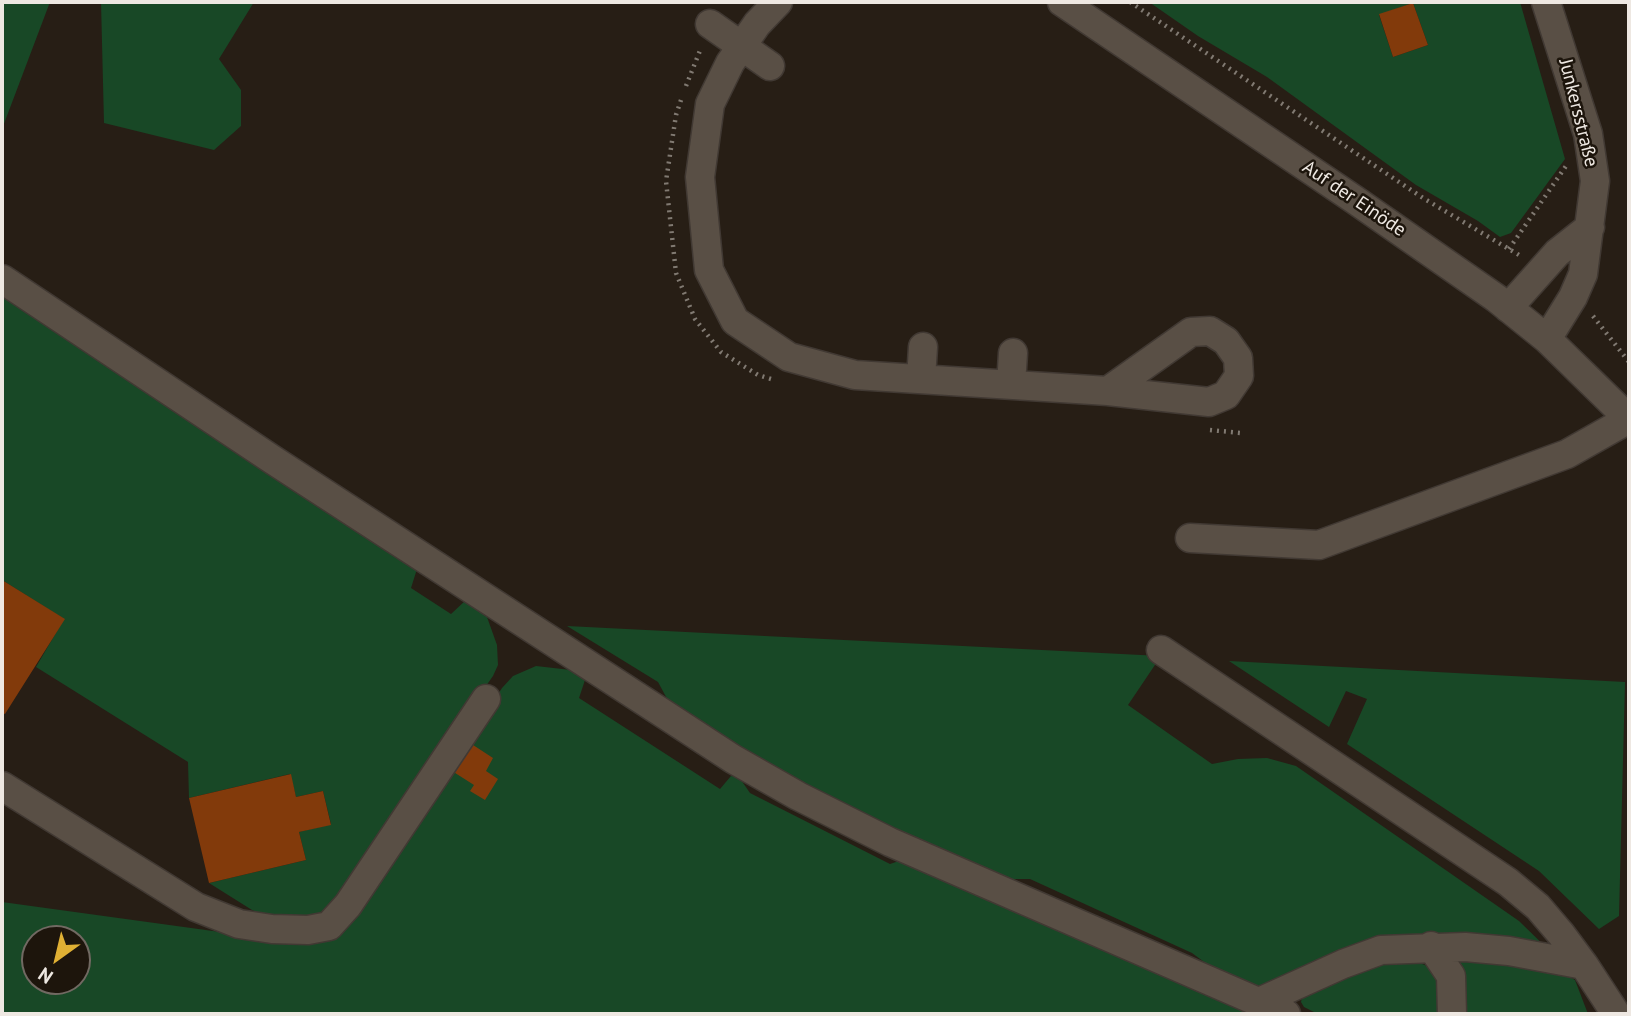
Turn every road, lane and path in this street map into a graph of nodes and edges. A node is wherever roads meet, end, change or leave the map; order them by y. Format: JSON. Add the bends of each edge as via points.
{"nodes":[{"id":1,"x":778,"y":2,"type":"edge"},
{"id":2,"x":1062,"y":2,"type":"edge"},
{"id":3,"x":1130,"y":2,"type":"edge"},
{"id":4,"x":1552,"y":4,"type":"edge"},
{"id":5,"x":754,"y":24,"type":"edge"},
{"id":6,"x":712,"y":26,"type":"joint"},
{"id":7,"x":770,"y":66,"type":"dead end"},
{"id":8,"x":1588,"y":134,"type":"junction"},
{"id":9,"x":1590,"y":227,"type":"junction"},
{"id":10,"x":1509,"y":248,"type":"junction"},
{"id":11,"x":1541,"y":270,"type":"junction"},
{"id":12,"x":2,"y":279,"type":"edge"},
{"id":13,"x":1573,"y":297,"type":"junction"},
{"id":14,"x":1508,"y":308,"type":"junction"},
{"id":15,"x":1547,"y":339,"type":"junction"},
{"id":16,"x":923,"y":347,"type":"dead end"},
{"id":17,"x":1013,"y":353,"type":"dead end"},
{"id":18,"x":1629,"y":362,"type":"edge"},
{"id":19,"x":771,"y":379,"type":"dead end"},
{"id":20,"x":921,"y":379,"type":"junction"},
{"id":21,"x":1011,"y":385,"type":"junction"},
{"id":22,"x":1108,"y":391,"type":"dead end"},
{"id":23,"x":1629,"y":419,"type":"edge"},
{"id":24,"x":1199,"y":429,"type":"dead end"},
{"id":25,"x":1241,"y":433,"type":"dead end"},
{"id":26,"x":1190,"y":538,"type":"dead end"},
{"id":27,"x":1161,"y":649,"type":"dead end"},
{"id":28,"x":486,"y":699,"type":"dead end"},
{"id":29,"x":2,"y":786,"type":"edge"},
{"id":30,"x":1431,"y":946,"type":"junction"},
{"id":31,"x":1584,"y":965,"type":"junction"},
{"id":32,"x":1259,"y":1002,"type":"junction"},
{"id":33,"x":1286,"y":1014,"type":"edge"},
{"id":34,"x":1452,"y":1014,"type":"edge"},
{"id":35,"x":1616,"y":1014,"type":"edge"}],
"edges":[{"from":1,"to":5,"type":"street"},
{"from":2,"to":14,"type":"street","name":"Auf der Einöde"},
{"from":3,"to":10,"type":"path","via":[[1423,198]]},
{"from":4,"to":8,"type":"street","name":"Junkersstraße"},
{"from":5,"to":6,"type":"street"},
{"from":5,"to":7,"type":"street"},
{"from":5,"to":20,"type":"street","via":[[710,104],[700,177],[709,270],[735,321],[789,357],[855,375]]},
{"from":6,"to":19,"type":"path","via":[[676,115],[666,181],[676,273],[695,319],[721,352]]},
{"from":8,"to":9,"type":"street","name":"Junkersstraße","via":[[1595,181]]},
{"from":8,"to":10,"type":"path"},
{"from":9,"to":11,"type":"street"},
{"from":9,"to":13,"type":"street","name":"Junkersstraße","via":[[1583,274]]},
{"from":10,"to":11,"type":"path"},
{"from":11,"to":14,"type":"street"},
{"from":12,"to":32,"type":"street","via":[[733,759],[890,842]]},
{"from":13,"to":15,"type":"street","name":"Junkersstraße"},
{"from":13,"to":18,"type":"path","via":[[1603,326]]},
{"from":14,"to":15,"type":"street","name":"Auf der Einöde"},
{"from":15,"to":23,"type":"street","name":"Auf der Einöde"},
{"from":16,"to":20,"type":"street"},
{"from":17,"to":21,"type":"street"},
{"from":20,"to":21,"type":"street"},
{"from":21,"to":22,"type":"street"},
{"from":23,"to":26,"type":"street","via":[[1567,454],[1319,545]]},
{"from":24,"to":25,"type":"path"},
{"from":27,"to":31,"type":"street","via":[[1508,882],[1538,907]]},
{"from":28,"to":29,"type":"street","via":[[348,905],[329,926],[309,930],[239,924],[196,907]]},
{"from":30,"to":31,"type":"street","via":[[1509,951]]},
{"from":30,"to":32,"type":"street","via":[[1381,950]]},
{"from":30,"to":34,"type":"street","via":[[1451,976]]},
{"from":31,"to":35,"type":"street"},
{"from":32,"to":33,"type":"street"}]}
